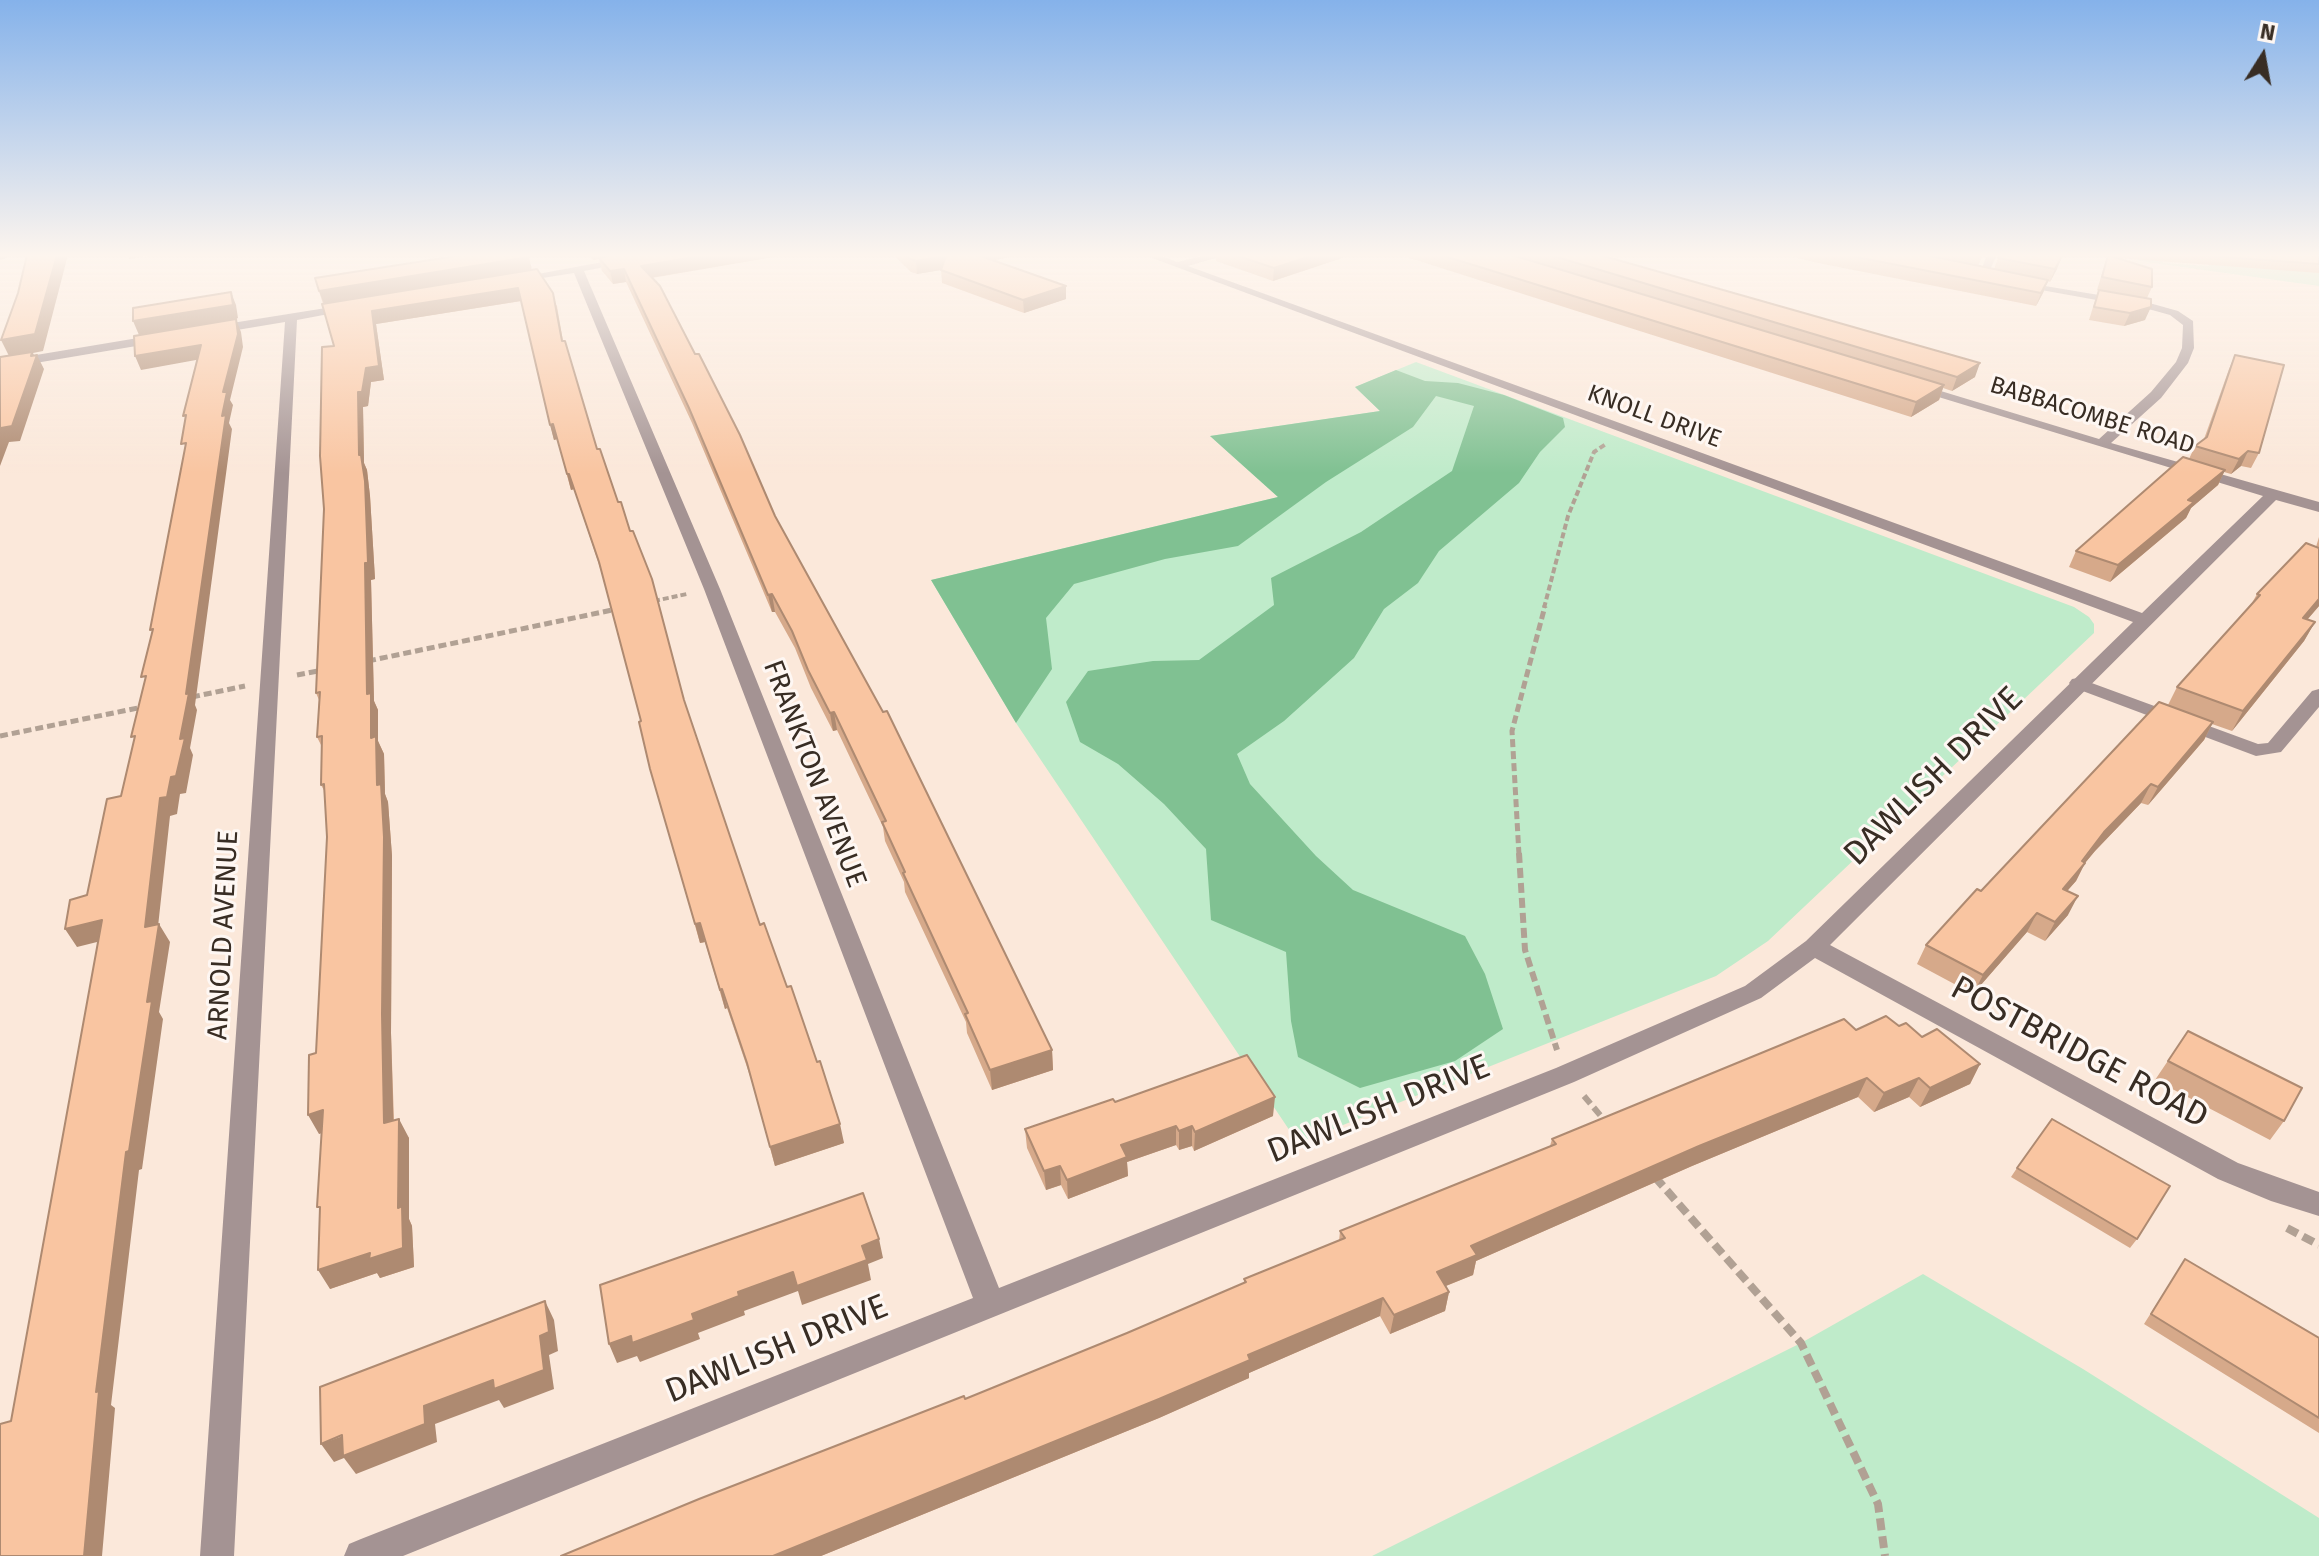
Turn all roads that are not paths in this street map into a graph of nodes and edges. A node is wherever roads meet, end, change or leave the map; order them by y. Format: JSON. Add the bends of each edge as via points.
{"nodes":[{"id":1,"x":226,"y":328,"type":"edge"},
{"id":2,"x":290,"y":328,"type":"edge"},
{"id":3,"x":603,"y":328,"type":"edge"},
{"id":4,"x":1347,"y":328,"type":"edge"},
{"id":5,"x":2189,"y":328,"type":"edge"},
{"id":6,"x":199,"y":332,"type":"edge"},
{"id":7,"x":168,"y":337,"type":"edge"},
{"id":8,"x":0,"y":365,"type":"edge"},
{"id":9,"x":1906,"y":384,"type":"edge"},
{"id":10,"x":2102,"y":444,"type":"junction"},
{"id":11,"x":2272,"y":495,"type":"junction"},
{"id":12,"x":2319,"y":507,"type":"edge"},
{"id":13,"x":2144,"y":620,"type":"junction"},
{"id":14,"x":2078,"y":683,"type":"junction"},
{"id":15,"x":2319,"y":695,"type":"edge"},
{"id":16,"x":1814,"y":947,"type":"junction"},
{"id":17,"x":2319,"y":1204,"type":"edge"},
{"id":18,"x":990,"y":1303,"type":"junction"},
{"id":19,"x":217,"y":1556,"type":"edge"},
{"id":20,"x":361,"y":1556,"type":"edge"}],
"edges":[{"from":1,"to":6,"type":"street"},
{"from":2,"to":19,"type":"street","name":"ARNOLD AVENUE"},
{"from":3,"to":18,"type":"street","name":"FRANKTON AVENUE","via":[[712,589]]},
{"from":4,"to":13,"type":"street","name":"KNOLL DRIVE"},
{"from":5,"to":10,"type":"street","via":[[2182,363]]},
{"from":7,"to":8,"type":"street"},
{"from":9,"to":10,"type":"street","name":"BABBACOMBE ROAD"},
{"from":10,"to":11,"type":"street","name":"BABBACOMBE ROAD"},
{"from":11,"to":12,"type":"street","name":"BABBACOMBE ROAD"},
{"from":11,"to":13,"type":"street","name":"DAWLISH DRIVE"},
{"from":13,"to":14,"type":"street","name":"DAWLISH DRIVE"},
{"from":14,"to":15,"type":"street","via":[[2256,750],[2274,748]]},
{"from":14,"to":16,"type":"street","name":"DAWLISH DRIVE"},
{"from":16,"to":17,"type":"street","name":"POSTBRIDGE ROAD","via":[[2228,1171]]},
{"from":16,"to":18,"type":"street","name":"DAWLISH DRIVE","via":[[1753,992],[1565,1075]]},
{"from":18,"to":20,"type":"street","name":"DAWLISH DRIVE"}]}
